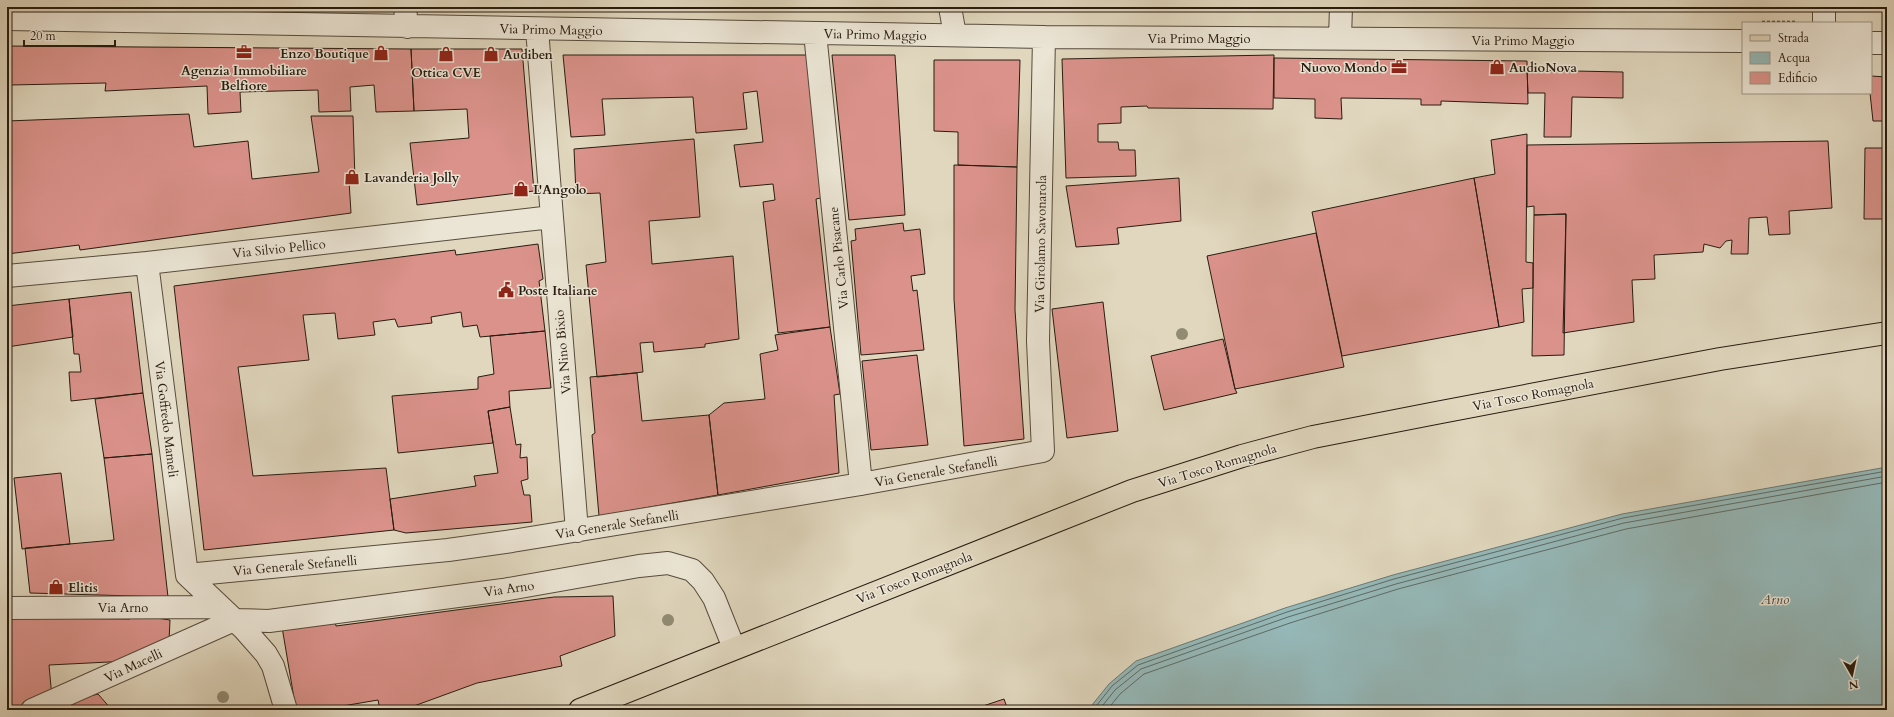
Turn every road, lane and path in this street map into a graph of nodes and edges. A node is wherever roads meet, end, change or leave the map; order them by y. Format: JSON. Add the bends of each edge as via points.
{"nodes":[{"id":1,"x":950,"y":7,"type":"edge"},
{"id":2,"x":1341,"y":7,"type":"edge"},
{"id":3,"x":1824,"y":7,"type":"edge"},
{"id":4,"x":166,"y":15,"type":"edge"},
{"id":5,"x":406,"y":17,"type":"edge"},
{"id":6,"x":7,"y":19,"type":"edge"},
{"id":7,"x":1824,"y":22,"type":"edge"},
{"id":8,"x":537,"y":29,"type":"junction"},
{"id":9,"x":815,"y":32,"type":"junction"},
{"id":10,"x":955,"y":35,"type":"junction"},
{"id":11,"x":1044,"y":37,"type":"junction"},
{"id":12,"x":1340,"y":38,"type":"junction"},
{"id":13,"x":1742,"y":41,"type":"edge"},
{"id":14,"x":1872,"y":43,"type":"edge"},
{"id":15,"x":1887,"y":43,"type":"edge"},
{"id":16,"x":552,"y":217,"type":"junction"},
{"id":17,"x":147,"y":263,"type":"junction"},
{"id":18,"x":7,"y":276,"type":"edge"},
{"id":19,"x":1887,"y":333,"type":"edge"},
{"id":20,"x":1043,"y":451,"type":"joint"},
{"id":21,"x":861,"y":484,"type":"junction"},
{"id":22,"x":577,"y":531,"type":"junction"},
{"id":23,"x":187,"y":575,"type":"junction"},
{"id":24,"x":7,"y":608,"type":"edge"},
{"id":25,"x":227,"y":614,"type":"junction"},
{"id":26,"x":734,"y":648,"type":"junction"},
{"id":27,"x":32,"y":710,"type":"edge"},
{"id":28,"x":286,"y":710,"type":"edge"},
{"id":29,"x":580,"y":710,"type":"edge"}],
"edges":[{"from":1,"to":10,"type":"street"},
{"from":2,"to":12,"type":"street"},
{"from":3,"to":7,"type":"street"},
{"from":4,"to":5,"type":"street","name":"Via Primo Maggio"},
{"from":4,"to":6,"type":"street","name":"Via Primo Maggio"},
{"from":5,"to":8,"type":"street","name":"Via Primo Maggio"},
{"from":8,"to":9,"type":"street","name":"Via Primo Maggio"},
{"from":8,"to":16,"type":"street","name":"Via Nino Bixio"},
{"from":9,"to":10,"type":"street","name":"Via Primo Maggio"},
{"from":9,"to":21,"type":"street","name":"Via Carlo Pisacane"},
{"from":10,"to":11,"type":"street","name":"Via Primo Maggio"},
{"from":11,"to":12,"type":"street","name":"Via Primo Maggio"},
{"from":11,"to":20,"type":"street","name":"Via Girolamo Savonarola","via":[[1038,341]]},
{"from":12,"to":13,"type":"street","name":"Via Primo Maggio"},
{"from":14,"to":15,"type":"street"},
{"from":16,"to":17,"type":"street","name":"Via Silvio Pellico"},
{"from":16,"to":22,"type":"street","name":"Via Nino Bixio"},
{"from":17,"to":18,"type":"street","name":"Via Silvio Pellico"},
{"from":17,"to":23,"type":"street","name":"Via Goffredo Mameli"},
{"from":19,"to":26,"type":"main road","name":"Via Tosco Romagnola","via":[[1784,348],[1605,380],[1321,436],[1242,456],[1132,491]]},
{"from":20,"to":21,"type":"street","name":"Via Generale Stefanelli"},
{"from":21,"to":22,"type":"street","name":"Via Generale Stefanelli"},
{"from":22,"to":23,"type":"street","name":"Via Generale Stefanelli","via":[[448,550]]},
{"from":23,"to":25,"type":"street"},
{"from":24,"to":25,"type":"street","name":"Via Arno"},
{"from":25,"to":26,"type":"street","name":"Via Arno","via":[[284,619],[503,590],[668,563],[692,570],[704,581],[714,598]]},
{"from":25,"to":27,"type":"street","name":"Via Macelli"},
{"from":25,"to":28,"type":"street","via":[[266,654],[273,666]]},
{"from":26,"to":29,"type":"main road","name":"Via Tosco Romagnola"}]}
